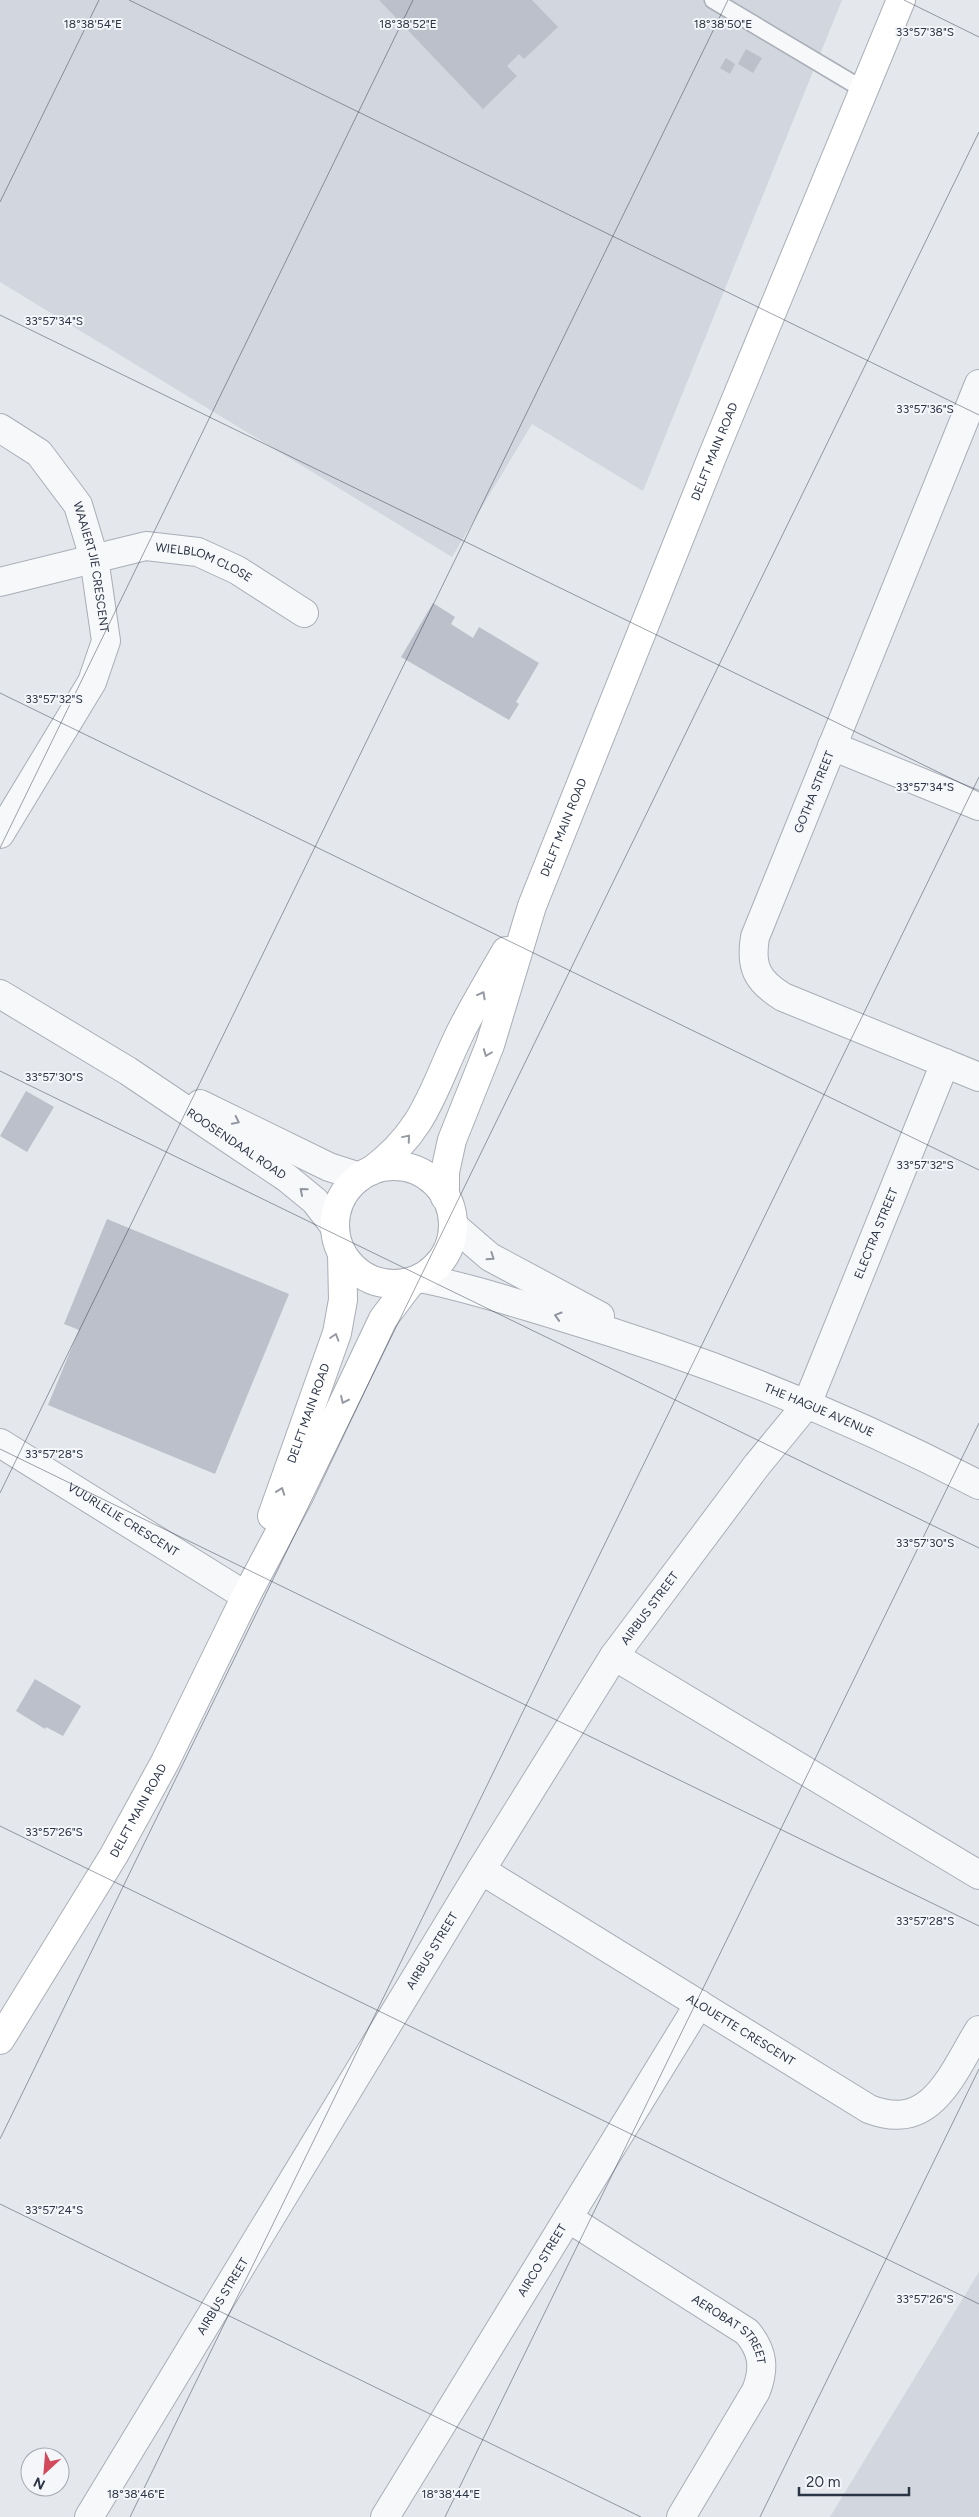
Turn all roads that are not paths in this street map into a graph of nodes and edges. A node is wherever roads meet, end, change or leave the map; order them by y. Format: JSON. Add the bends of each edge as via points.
{"nodes":[{"id":1,"x":713,"y":0,"type":"edge"},
{"id":2,"x":901,"y":0,"type":"edge"},
{"id":3,"x":864,"y":90,"type":"junction"},
{"id":4,"x":979,"y":384,"type":"edge"},
{"id":5,"x":0,"y":428,"type":"edge"},
{"id":6,"x":94,"y":558,"type":"junction"},
{"id":7,"x":0,"y":582,"type":"edge"},
{"id":8,"x":304,"y":613,"type":"dead end"},
{"id":9,"x":832,"y":746,"type":"junction"},
{"id":10,"x":979,"y":806,"type":"edge"},
{"id":11,"x":0,"y":834,"type":"edge"},
{"id":12,"x":532,"y":906,"type":"junction"},
{"id":13,"x":0,"y":994,"type":"edge"},
{"id":14,"x":945,"y":1063,"type":"junction"},
{"id":15,"x":128,"y":1071,"type":"junction"},
{"id":16,"x":979,"y":1077,"type":"edge"},
{"id":17,"x":365,"y":1174,"type":"junction"},
{"id":18,"x":445,"y":1197,"type":"junction"},
{"id":19,"x":454,"y":1226,"type":"junction"},
{"id":20,"x":338,"y":1240,"type":"junction"},
{"id":21,"x":415,"y":1280,"type":"junction"},
{"id":22,"x":654,"y":1345,"type":"junction"},
{"id":23,"x":807,"y":1404,"type":"junction"},
{"id":24,"x":0,"y":1443,"type":"edge"},
{"id":25,"x":979,"y":1485,"type":"edge"},
{"id":26,"x":259,"y":1571,"type":"junction"},
{"id":27,"x":246,"y":1596,"type":"junction"},
{"id":28,"x":614,"y":1656,"type":"junction"},
{"id":29,"x":482,"y":1870,"type":"junction"},
{"id":30,"x":979,"y":1875,"type":"edge"},
{"id":31,"x":699,"y":2004,"type":"junction"},
{"id":32,"x":979,"y":2030,"type":"edge"},
{"id":33,"x":0,"y":2040,"type":"edge"},
{"id":34,"x":568,"y":2218,"type":"junction"},
{"id":35,"x":89,"y":2517,"type":"edge"},
{"id":36,"x":384,"y":2517,"type":"edge"},
{"id":37,"x":680,"y":2517,"type":"edge"}],
"edges":[{"from":1,"to":3,"type":"lane"},
{"from":2,"to":3,"type":"street","name":"DELFT MAIN ROAD"},
{"from":3,"to":12,"type":"street","name":"DELFT MAIN ROAD"},
{"from":4,"to":9,"type":"street","name":"GOTHA STREET"},
{"from":5,"to":6,"type":"street","name":"WAAIERTJIE CRESCENT","via":[[39,453],[78,505]]},
{"from":6,"to":7,"type":"street","name":"WIELBLOM CLOSE"},
{"from":6,"to":8,"type":"street","name":"WIELBLOM CLOSE","via":[[146,546],[198,552],[237,570]]},
{"from":6,"to":11,"type":"street","name":"WAAIERTJIE CRESCENT","via":[[106,642],[92,682]]},
{"from":9,"to":10,"type":"street"},
{"from":9,"to":14,"type":"street","name":"GOTHA STREET","via":[[755,936],[754,963],[758,976],[783,997]]},
{"from":17,"to":12,"type":"street","name":"DELFT MAIN ROAD","one_way":true,"via":[[399,1147],[416,1126],[461,1031]]},
{"from":12,"to":18,"type":"street","name":"DELFT MAIN ROAD","one_way":true,"via":[[490,1045],[452,1140],[445,1172]]},
{"from":13,"to":15,"type":"street","name":"ROOSENDAAL ROAD"},
{"from":14,"to":16,"type":"street","name":"GOTHA STREET"},
{"from":14,"to":23,"type":"street","name":"ELECTRA STREET"},
{"from":15,"to":17,"type":"street","name":"ROOSENDAAL ROAD","one_way":true,"via":[[329,1167]]},
{"from":20,"to":15,"type":"street","name":"ROOSENDAAL ROAD","one_way":true,"via":[[315,1200]]},
{"from":17,"to":18,"type":"street","via":[[389,1166],[409,1168],[426,1176]]},
{"from":17,"to":20,"type":"street","via":[[341,1199]]},
{"from":18,"to":19,"type":"street"},
{"from":19,"to":21,"type":"street","via":[[444,1257],[434,1269]]},
{"from":19,"to":22,"type":"street","name":"THE HAGUE AVENUE","one_way":true,"via":[[512,1271]]},
{"from":20,"to":21,"type":"street","via":[[353,1267],[367,1278],[384,1283]]},
{"from":26,"to":20,"type":"street","name":"DELFT MAIN ROAD","one_way":true,"via":[[268,1526],[337,1333],[343,1300]]},
{"from":22,"to":21,"type":"street","name":"THE HAGUE AVENUE","one_way":true,"via":[[503,1298]]},
{"from":21,"to":26,"type":"street","name":"DELFT MAIN ROAD","one_way":true,"via":[[382,1319],[295,1504]]},
{"from":22,"to":23,"type":"street","name":"THE HAGUE AVENUE"},
{"from":23,"to":25,"type":"street","name":"THE HAGUE AVENUE","via":[[884,1437]]},
{"from":23,"to":28,"type":"street","name":"AIRBUS STREET","via":[[757,1465]]},
{"from":24,"to":27,"type":"street","name":"VUURLELIE CRESCENT"},
{"from":26,"to":27,"type":"street","name":"DELFT MAIN ROAD"},
{"from":27,"to":33,"type":"street","name":"DELFT MAIN ROAD","via":[[124,1839]]},
{"from":28,"to":29,"type":"street","name":"AIRBUS STREET"},
{"from":28,"to":30,"type":"street"},
{"from":29,"to":31,"type":"street","name":"ALOUETTE CRESCENT"},
{"from":29,"to":35,"type":"street","name":"AIRBUS STREET"},
{"from":31,"to":32,"type":"street","name":"ALOUETTE CRESCENT","via":[[883,2115],[899,2116],[926,2107],[936,2098]]},
{"from":31,"to":34,"type":"street","name":"AIRCO STREET"},
{"from":34,"to":36,"type":"street","name":"AIRCO STREET"},
{"from":34,"to":37,"type":"street","name":"AEROBAT STREET","via":[[747,2332],[757,2344],[762,2376],[756,2391]]}]}
